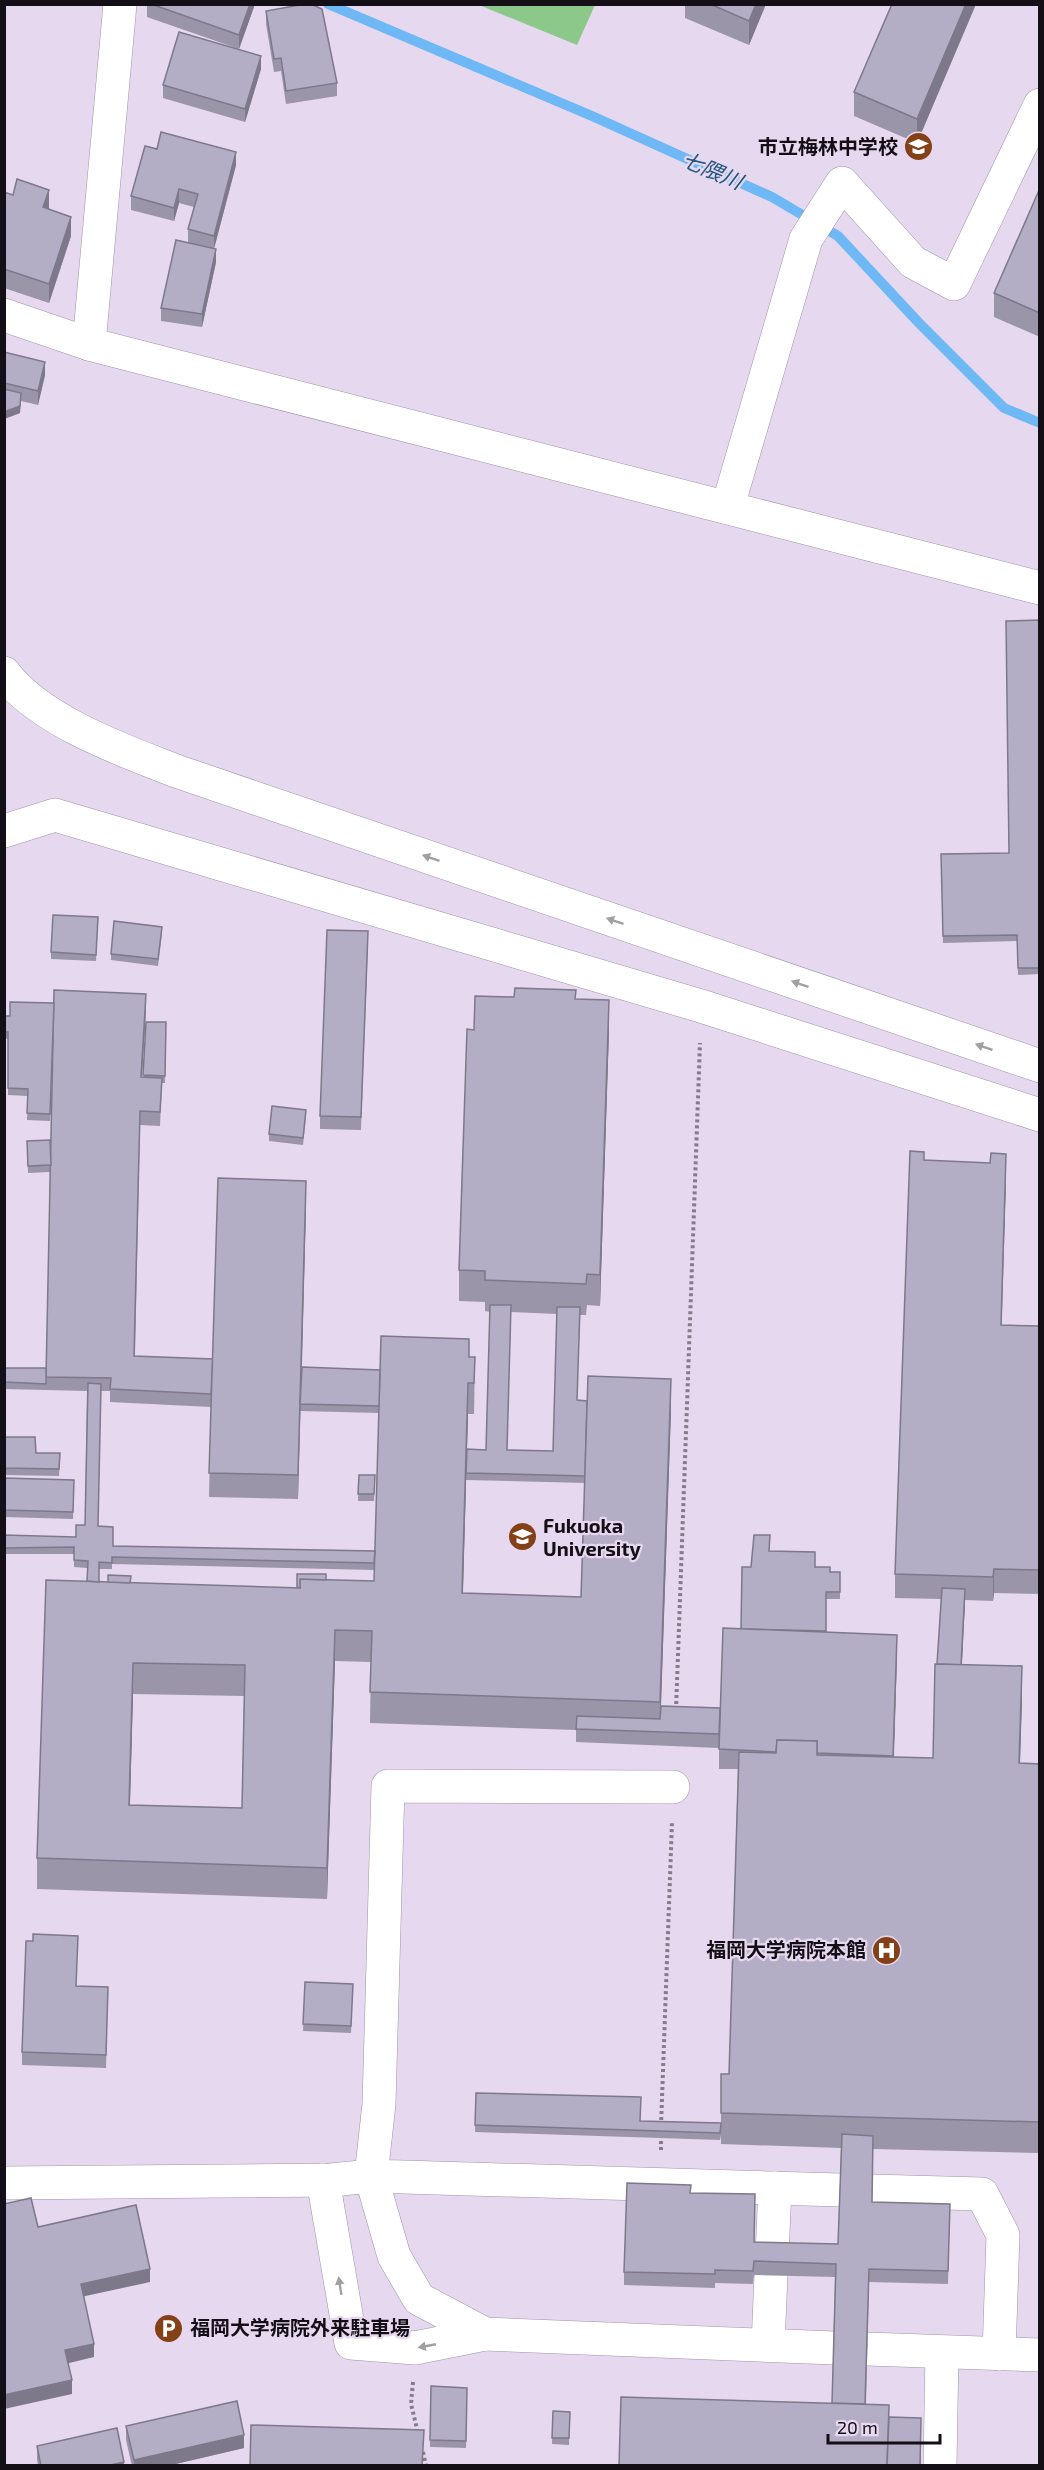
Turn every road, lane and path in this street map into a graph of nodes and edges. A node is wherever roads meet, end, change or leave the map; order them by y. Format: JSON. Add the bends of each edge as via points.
{"nodes":[{"id":1,"x":120,"y":4,"type":"edge"},
{"id":2,"x":1040,"y":105,"type":"edge"},
{"id":3,"x":4,"y":315,"type":"edge"},
{"id":4,"x":89,"y":344,"type":"junction"},
{"id":5,"x":728,"y":506,"type":"junction"},
{"id":6,"x":1040,"y":588,"type":"edge"},
{"id":7,"x":4,"y":673,"type":"edge"},
{"id":8,"x":4,"y":831,"type":"edge"},
{"id":9,"x":701,"y":1006,"type":"junction"},
{"id":10,"x":1040,"y":1066,"type":"edge"},
{"id":11,"x":1040,"y":1115,"type":"edge"},
{"id":12,"x":676,"y":1720,"type":"edge"},
{"id":13,"x":674,"y":1787,"type":"joint"},
{"id":14,"x":661,"y":2128,"type":"edge"},
{"id":15,"x":371,"y":2176,"type":"junction"},
{"id":16,"x":323,"y":2180,"type":"junction"},
{"id":17,"x":4,"y":2182,"type":"edge"},
{"id":18,"x":775,"y":2188,"type":"junction"},
{"id":19,"x":485,"y":2334,"type":"junction"},
{"id":20,"x":768,"y":2345,"type":"junction"},
{"id":21,"x":415,"y":2348,"type":"junction"},
{"id":22,"x":834,"y":2348,"type":"edge"},
{"id":23,"x":867,"y":2349,"type":"edge"},
{"id":24,"x":942,"y":2352,"type":"junction"},
{"id":25,"x":999,"y":2354,"type":"junction"},
{"id":26,"x":1040,"y":2355,"type":"edge"},
{"id":27,"x":419,"y":2435,"type":"edge"},
{"id":28,"x":421,"y":2445,"type":"edge"},
{"id":29,"x":426,"y":2466,"type":"edge"},
{"id":30,"x":940,"y":2466,"type":"edge"}],
"edges":[{"from":1,"to":4,"type":"street"},
{"from":2,"to":5,"type":"street","via":[[954,284],[913,262],[842,183],[806,239]]},
{"from":3,"to":4,"type":"street"},
{"from":4,"to":5,"type":"street"},
{"from":5,"to":6,"type":"street"},
{"from":10,"to":7,"type":"street","one_way":true,"via":[[176,771],[110,745],[53,715]]},
{"from":8,"to":9,"type":"street","via":[[55,815]]},
{"from":9,"to":11,"type":"street"},
{"from":9,"to":12,"type":"path"},
{"from":13,"to":14,"type":"path"},
{"from":13,"to":15,"type":"street","via":[[388,1786],[379,2104]]},
{"from":15,"to":16,"type":"street"},
{"from":15,"to":18,"type":"street"},
{"from":15,"to":19,"type":"street","via":[[394,2256],[419,2299]]},
{"from":16,"to":17,"type":"street"},
{"from":21,"to":16,"type":"street","one_way":true,"via":[[351,2343]]},
{"from":18,"to":20,"type":"street"},
{"from":18,"to":25,"type":"street","via":[[982,2194],[1003,2235]]},
{"from":19,"to":20,"type":"street"},
{"from":19,"to":21,"type":"street","one_way":true},
{"from":20,"to":22,"type":"street"},
{"from":21,"to":27,"type":"path","via":[[411,2404]]},
{"from":23,"to":24,"type":"street"},
{"from":24,"to":25,"type":"street"},
{"from":24,"to":30,"type":"street"},
{"from":25,"to":26,"type":"street"},
{"from":28,"to":29,"type":"path"}]}
